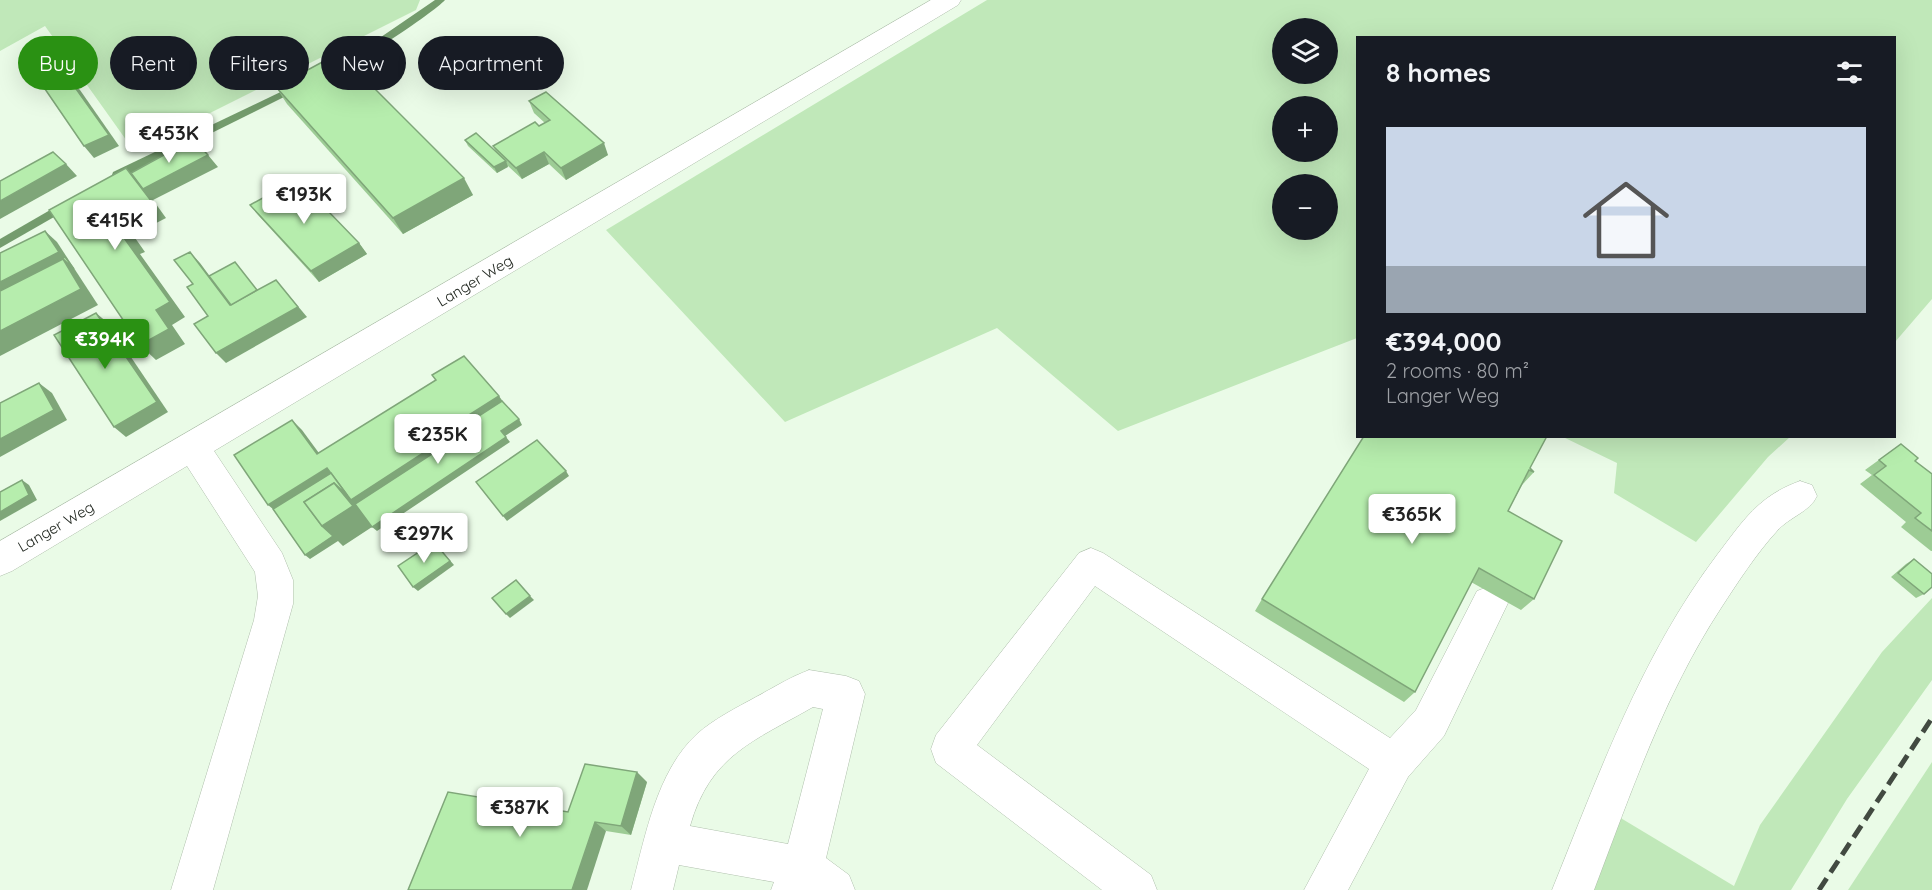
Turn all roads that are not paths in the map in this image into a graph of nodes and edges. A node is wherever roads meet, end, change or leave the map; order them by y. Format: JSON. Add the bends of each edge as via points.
{"nodes":[{"id":1,"x":949,"y":0,"type":"edge"},
{"id":2,"x":193,"y":447,"type":"junction"},
{"id":3,"x":1800,"y":496,"type":"dead end"},
{"id":4,"x":0,"y":560,"type":"edge"},
{"id":5,"x":1490,"y":603,"type":"dead end"},
{"id":6,"x":1394,"y":763,"type":"junction"},
{"id":7,"x":666,"y":842,"type":"junction"},
{"id":8,"x":810,"y":882,"type":"edge"},
{"id":9,"x":192,"y":890,"type":"edge"},
{"id":10,"x":652,"y":890,"type":"edge"},
{"id":11,"x":1136,"y":890,"type":"edge"},
{"id":12,"x":1325,"y":890,"type":"edge"},
{"id":13,"x":1573,"y":890,"type":"edge"}],
"edges":[{"from":1,"to":2,"type":"street","name":"Langer Weg"},
{"from":2,"to":4,"type":"street","name":"Langer Weg"},
{"from":2,"to":9,"type":"street","via":[[270,564],[277,594]]},
{"from":3,"to":13,"type":"street","via":[[1781,503],[1758,529],[1704,602],[1671,658],[1627,754]]},
{"from":5,"to":6,"type":"street","via":[[1430,723]]},
{"from":6,"to":11,"type":"street","via":[[1091,564],[950,749]]},
{"from":6,"to":12,"type":"street"},
{"from":7,"to":8,"type":"street"},
{"from":7,"to":8,"type":"street","via":[[686,781],[712,747],[809,688],[846,694]]},
{"from":7,"to":10,"type":"street"}]}
